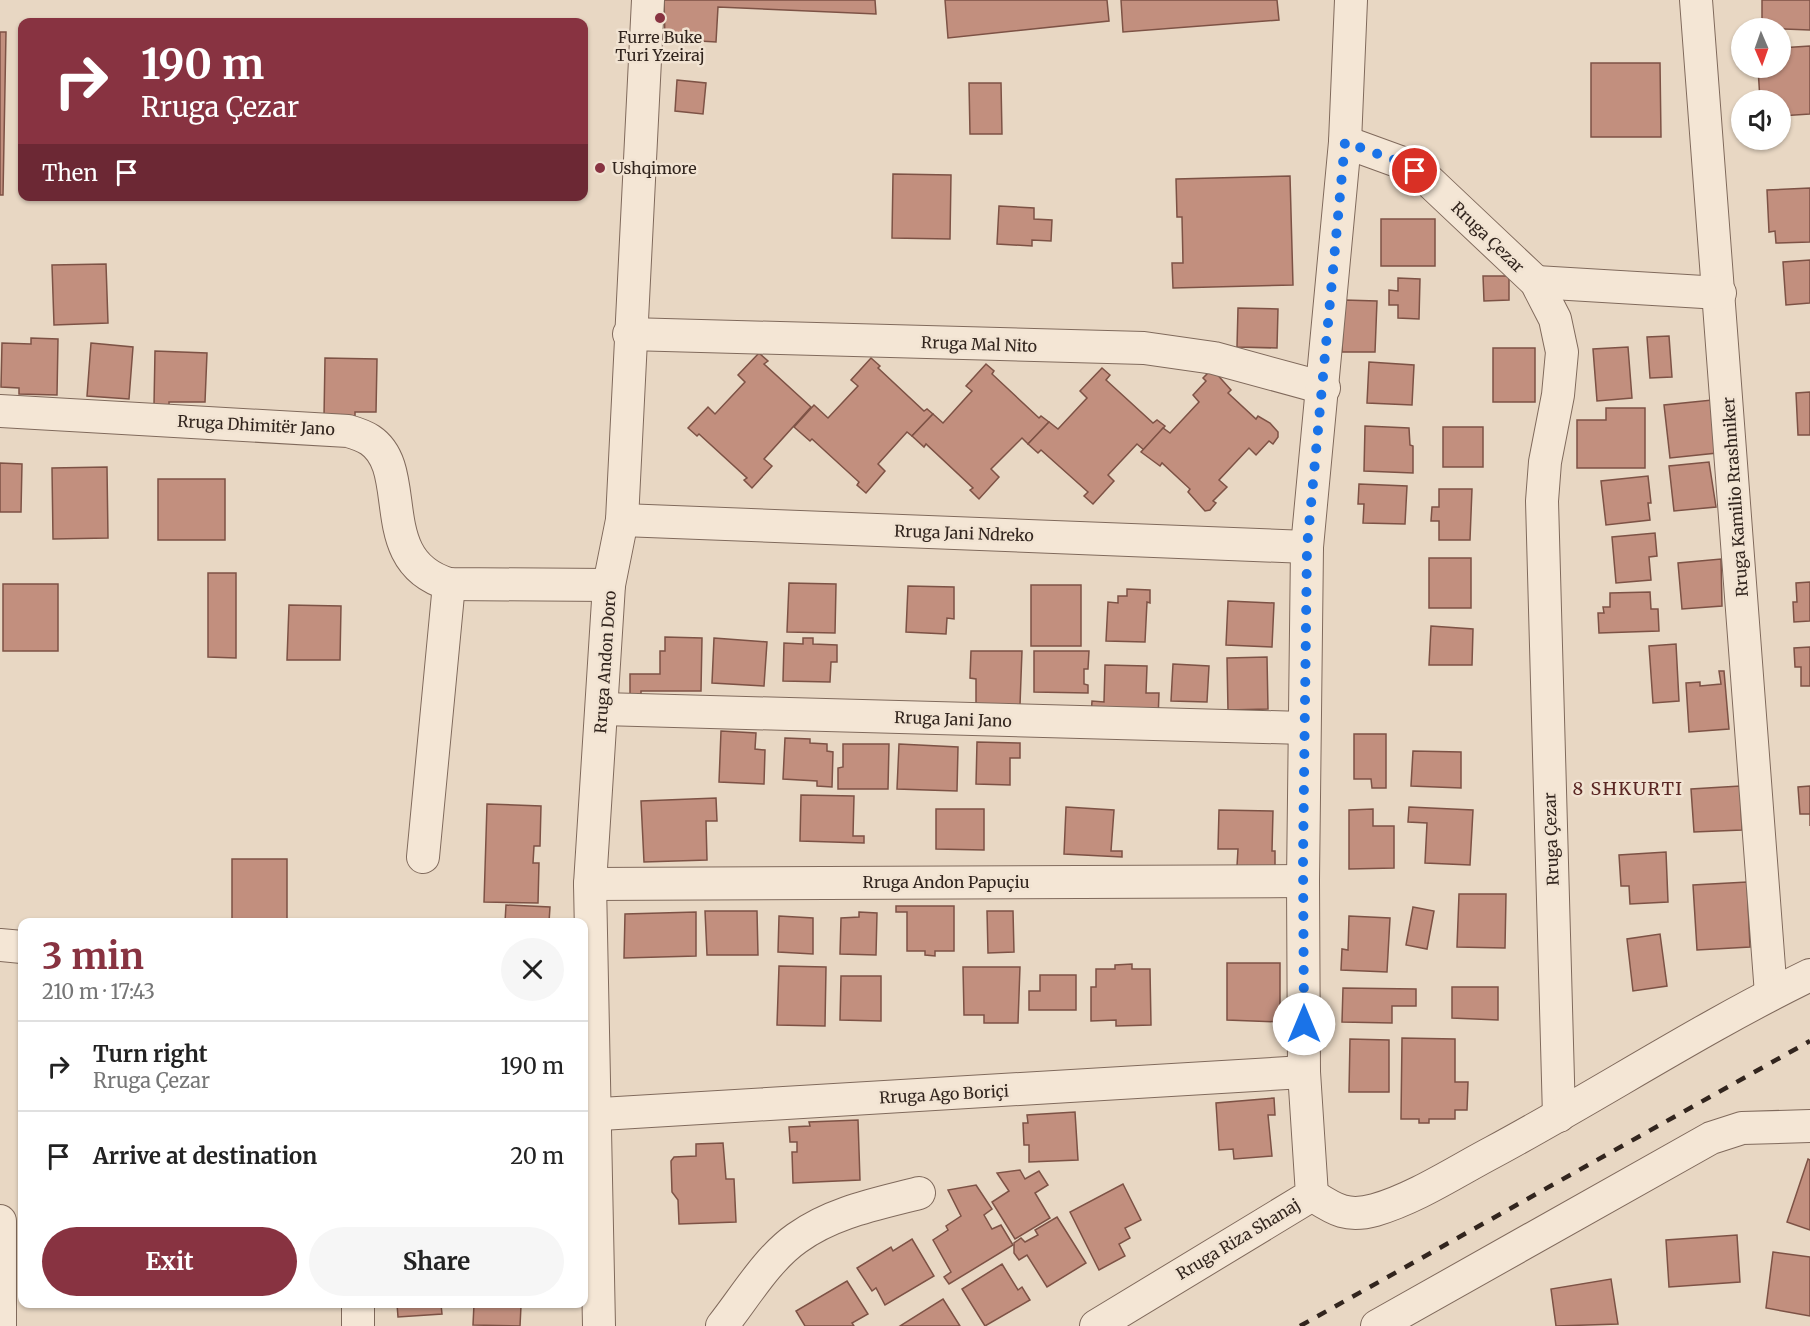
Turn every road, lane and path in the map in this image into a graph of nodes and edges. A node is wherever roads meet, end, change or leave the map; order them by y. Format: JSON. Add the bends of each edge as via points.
{"nodes":[{"id":1,"x":648,"y":0,"type":"edge"},
{"id":2,"x":1352,"y":0,"type":"edge"},
{"id":3,"x":1696,"y":0,"type":"edge"},
{"id":4,"x":1345,"y":142,"type":"junction"},
{"id":5,"x":1536,"y":282,"type":"junction"},
{"id":6,"x":1720,"y":293,"type":"junction"},
{"id":7,"x":629,"y":334,"type":"junction"},
{"id":8,"x":1324,"y":388,"type":"junction"},
{"id":9,"x":0,"y":411,"type":"edge"},
{"id":10,"x":622,"y":520,"type":"junction"},
{"id":11,"x":1307,"y":547,"type":"junction"},
{"id":12,"x":449,"y":584,"type":"junction"},
{"id":13,"x":609,"y":585,"type":"junction"},
{"id":14,"x":602,"y":709,"type":"junction"},
{"id":15,"x":1304,"y":728,"type":"junction"},
{"id":16,"x":423,"y":857,"type":"dead end"},
{"id":17,"x":1303,"y":881,"type":"junction"},
{"id":18,"x":590,"y":884,"type":"junction"},
{"id":19,"x":0,"y":945,"type":"edge"},
{"id":20,"x":18,"y":947,"type":"edge"},
{"id":21,"x":1810,"y":975,"type":"edge"},
{"id":22,"x":1771,"y":994,"type":"junction"},
{"id":23,"x":1304,"y":1072,"type":"junction"},
{"id":24,"x":589,"y":1115,"type":"edge"},
{"id":25,"x":1559,"y":1116,"type":"junction"},
{"id":26,"x":1810,"y":1126,"type":"edge"},
{"id":27,"x":919,"y":1193,"type":"dead end"},
{"id":28,"x":1312,"y":1195,"type":"junction"},
{"id":29,"x":0,"y":1221,"type":"edge"},
{"id":30,"x":358,"y":1308,"type":"edge"},
{"id":31,"x":0,"y":1326,"type":"edge"},
{"id":32,"x":358,"y":1326,"type":"edge"},
{"id":33,"x":599,"y":1326,"type":"edge"},
{"id":34,"x":722,"y":1326,"type":"edge"},
{"id":35,"x":1095,"y":1326,"type":"edge"},
{"id":36,"x":1377,"y":1326,"type":"edge"}],
"edges":[{"from":1,"to":7,"type":"street","name":"Rruga Andon Doro"},
{"from":2,"to":4,"type":"street","name":"Rruga Riza Shanaj"},
{"from":3,"to":6,"type":"street","name":"Rruga Kamilio Rrashniker"},
{"from":4,"to":5,"type":"street","name":"Rruga Çezar","via":[[1400,162],[1430,181]]},
{"from":4,"to":8,"type":"street","name":"Rruga Riza Shanaj"},
{"from":5,"to":6,"type":"street","name":"Rruga Çezar"},
{"from":5,"to":25,"type":"street","name":"Rruga Çezar","via":[[1555,319],[1562,352],[1542,501]]},
{"from":6,"to":22,"type":"street","name":"Rruga Kamilio Rrashniker"},
{"from":7,"to":8,"type":"street","name":"Rruga Mal Nito","via":[[1144,348],[1214,358]]},
{"from":7,"to":10,"type":"street","name":"Rruga Andon Doro"},
{"from":8,"to":11,"type":"street","name":"Rruga Riza Shanaj"},
{"from":9,"to":12,"type":"street","name":"Rruga Dhimitër Jano","via":[[348,431],[370,440],[384,455],[404,542],[414,565],[432,579]]},
{"from":10,"to":11,"type":"street","name":"Rruga Jani Ndreko"},
{"from":10,"to":13,"type":"street","name":"Rruga Andon Doro"},
{"from":11,"to":15,"type":"street","name":"Rruga Riza Shanaj"},
{"from":12,"to":13,"type":"street","name":"Rruga Dhimitër Jano"},
{"from":12,"to":16,"type":"street"},
{"from":13,"to":14,"type":"street","name":"Rruga Andon Doro"},
{"from":14,"to":15,"type":"street","name":"Rruga Jani Jano"},
{"from":14,"to":18,"type":"street","name":"Rruga Andon Doro"},
{"from":15,"to":17,"type":"street","name":"Rruga Riza Shanaj"},
{"from":17,"to":18,"type":"street","name":"Rruga Andon Papuçiu"},
{"from":17,"to":23,"type":"street","name":"Rruga Riza Shanaj"},
{"from":18,"to":24,"type":"street","name":"Rruga Andon Doro"},
{"from":19,"to":20,"type":"street"},
{"from":21,"to":22,"type":"street"},
{"from":22,"to":25,"type":"street"},
{"from":23,"to":24,"type":"street","name":"Rruga Ago Boriçi"},
{"from":23,"to":28,"type":"street","name":"Rruga Riza Shanaj"},
{"from":24,"to":33,"type":"street","name":"Rruga Andon Doro"},
{"from":25,"to":28,"type":"street","via":[[1412,1195],[1373,1210],[1339,1212]]},
{"from":26,"to":36,"type":"street","via":[[1742,1128],[1711,1138]]},
{"from":27,"to":34,"type":"street","via":[[862,1207],[817,1225],[796,1239]]},
{"from":28,"to":35,"type":"street","name":"Rruga Riza Shanaj"},
{"from":29,"to":31,"type":"street"},
{"from":30,"to":32,"type":"street"}]}
